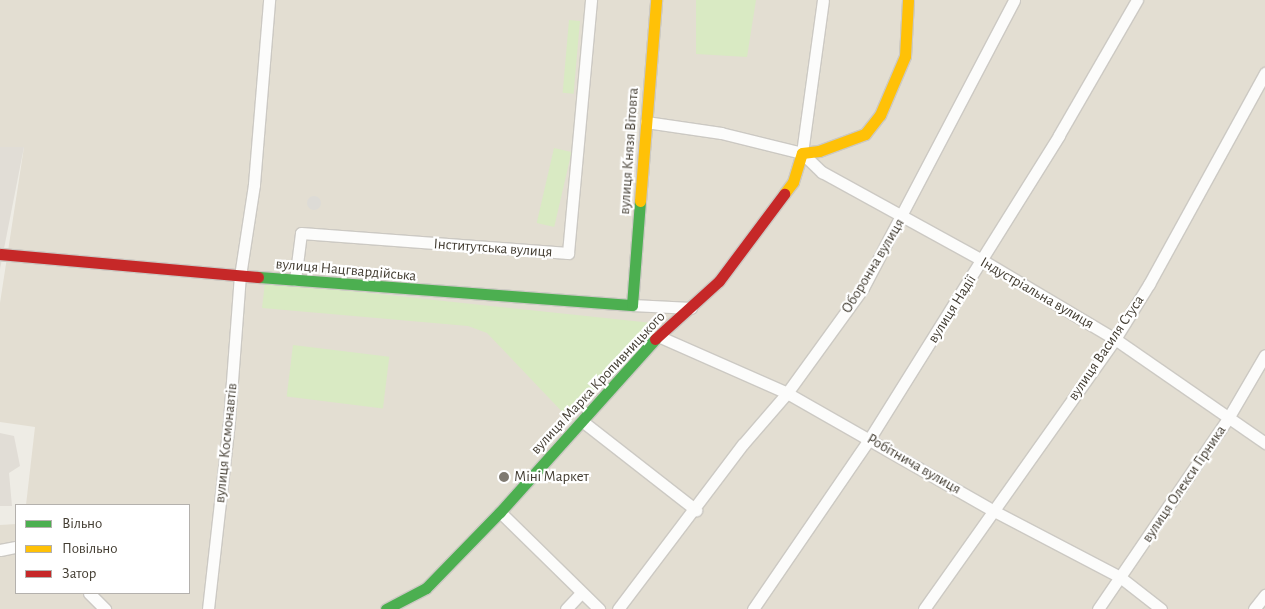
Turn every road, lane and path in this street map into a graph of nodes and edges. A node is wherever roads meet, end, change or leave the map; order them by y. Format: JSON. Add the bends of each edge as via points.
{"nodes":[{"id":1,"x":269,"y":0,"type":"edge"},
{"id":2,"x":591,"y":0,"type":"edge"},
{"id":3,"x":656,"y":0,"type":"edge"},
{"id":4,"x":823,"y":0,"type":"edge"},
{"id":5,"x":908,"y":0,"type":"edge"},
{"id":6,"x":1014,"y":0,"type":"edge"},
{"id":7,"x":1137,"y":0,"type":"edge"},
{"id":8,"x":1265,"y":73,"type":"edge"},
{"id":9,"x":646,"y":122,"type":"junction"},
{"id":10,"x":802,"y":153,"type":"junction"},
{"id":11,"x":901,"y":218,"type":"junction"},
{"id":12,"x":0,"y":254,"type":"edge"},
{"id":13,"x":982,"y":260,"type":"junction"},
{"id":14,"x":240,"y":276,"type":"junction"},
{"id":15,"x":294,"y":280,"type":"junction"},
{"id":16,"x":632,"y":305,"type":"junction"},
{"id":17,"x":691,"y":308,"type":"junction"},
{"id":18,"x":658,"y":336,"type":"junction"},
{"id":19,"x":1115,"y":339,"type":"junction"},
{"id":20,"x":1265,"y":355,"type":"edge"},
{"id":21,"x":787,"y":393,"type":"junction"},
{"id":22,"x":1227,"y":420,"type":"junction"},
{"id":23,"x":582,"y":421,"type":"junction"},
{"id":24,"x":870,"y":438,"type":"junction"},
{"id":25,"x":1265,"y":444,"type":"edge"},
{"id":26,"x":696,"y":510,"type":"junction"},
{"id":27,"x":994,"y":511,"type":"junction"},
{"id":28,"x":500,"y":512,"type":"junction"},
{"id":29,"x":15,"y":547,"type":"edge"},
{"id":30,"x":0,"y":550,"type":"edge"},
{"id":31,"x":1120,"y":577,"type":"junction"},
{"id":32,"x":581,"y":593,"type":"junction"},
{"id":33,"x":90,"y":594,"type":"edge"},
{"id":34,"x":1265,"y":595,"type":"edge"},
{"id":35,"x":104,"y":609,"type":"edge"},
{"id":36,"x":208,"y":609,"type":"edge"},
{"id":37,"x":386,"y":609,"type":"edge"},
{"id":38,"x":566,"y":609,"type":"edge"},
{"id":39,"x":599,"y":609,"type":"edge"},
{"id":40,"x":618,"y":609,"type":"edge"},
{"id":41,"x":753,"y":609,"type":"edge"},
{"id":42,"x":924,"y":609,"type":"edge"},
{"id":43,"x":1098,"y":609,"type":"edge"},
{"id":44,"x":1161,"y":609,"type":"edge"},
{"id":45,"x":1254,"y":609,"type":"edge"}],
"edges":[{"from":1,"to":14,"type":"street","name":"вулиця Космонавтів","via":[[254,184]]},
{"from":2,"to":15,"type":"street","name":"Інститутська вулиця","via":[[568,253],[301,233]]},
{"from":3,"to":9,"type":"street","name":"вулиця Князя Вітовта"},
{"from":4,"to":10,"type":"street"},
{"from":5,"to":10,"type":"street","via":[[905,56],[880,115],[865,134],[819,151]]},
{"from":6,"to":11,"type":"street","name":"Оборонна вулиця"},
{"from":7,"to":13,"type":"street","name":"вулиця Надії"},
{"from":8,"to":19,"type":"street","name":"вулиця Василя Стуса","via":[[1149,284]]},
{"from":9,"to":10,"type":"street","via":[[721,133]]},
{"from":9,"to":16,"type":"street","name":"вулиця Князя Вітовта"},
{"from":10,"to":11,"type":"street","name":"Індустріальна вулиця","via":[[822,172]]},
{"from":10,"to":17,"type":"street","name":"вулиця Марка Кропивницького","via":[[793,182],[769,216],[719,281]]},
{"from":11,"to":13,"type":"street","name":"Індустріальна вулиця"},
{"from":11,"to":21,"type":"street","name":"Оборонна вулиця","via":[[863,288]]},
{"from":12,"to":14,"type":"street","name":"вулиця Нацгвардійська"},
{"from":13,"to":19,"type":"street","name":"Індустріальна вулиця"},
{"from":13,"to":24,"type":"street","name":"вулиця Надії"},
{"from":14,"to":15,"type":"street","name":"вулиця Нацгвардійська"},
{"from":14,"to":36,"type":"street","name":"вулиця Космонавтів","via":[[229,421]]},
{"from":15,"to":16,"type":"street","name":"вулиця Нацгвардійська"},
{"from":16,"to":17,"type":"street","name":"вулиця Нацгвардійська"},
{"from":17,"to":18,"type":"street","name":"вулиця Марка Кропивницького"},
{"from":18,"to":21,"type":"street","name":"Робітнича вулиця"},
{"from":18,"to":23,"type":"street","name":"вулиця Марка Кропивницького"},
{"from":19,"to":22,"type":"street","name":"Індустріальна вулиця"},
{"from":19,"to":27,"type":"street","name":"вулиця Василя Стуса"},
{"from":20,"to":22,"type":"street","name":"вулиця Олекси Гірника"},
{"from":21,"to":24,"type":"street","name":"Робітнича вулиця"},
{"from":21,"to":26,"type":"street","name":"Оборонна вулиця","via":[[743,444]]},
{"from":22,"to":25,"type":"street","name":"Індустріальна вулиця"},
{"from":22,"to":31,"type":"street","name":"вулиця Олекси Гірника"},
{"from":23,"to":26,"type":"street"},
{"from":23,"to":28,"type":"street","name":"вулиця Марка Кропивницького"},
{"from":24,"to":27,"type":"street","name":"Робітнича вулиця"},
{"from":24,"to":41,"type":"street","name":"вулиця Надії"},
{"from":26,"to":40,"type":"street","name":"Оборонна вулиця"},
{"from":27,"to":31,"type":"street","name":"Робітнича вулиця"},
{"from":27,"to":42,"type":"street","name":"вулиця Василя Стуса"},
{"from":28,"to":32,"type":"street"},
{"from":28,"to":37,"type":"street","name":"вулиця Марка Кропивницького","via":[[426,588]]},
{"from":29,"to":30,"type":"street"},
{"from":31,"to":43,"type":"street","name":"вулиця Олекси Гірника"},
{"from":31,"to":44,"type":"street","name":"Робітнича вулиця"},
{"from":32,"to":38,"type":"street"},
{"from":32,"to":39,"type":"street"},
{"from":33,"to":35,"type":"street"},
{"from":34,"to":45,"type":"street"}]}
